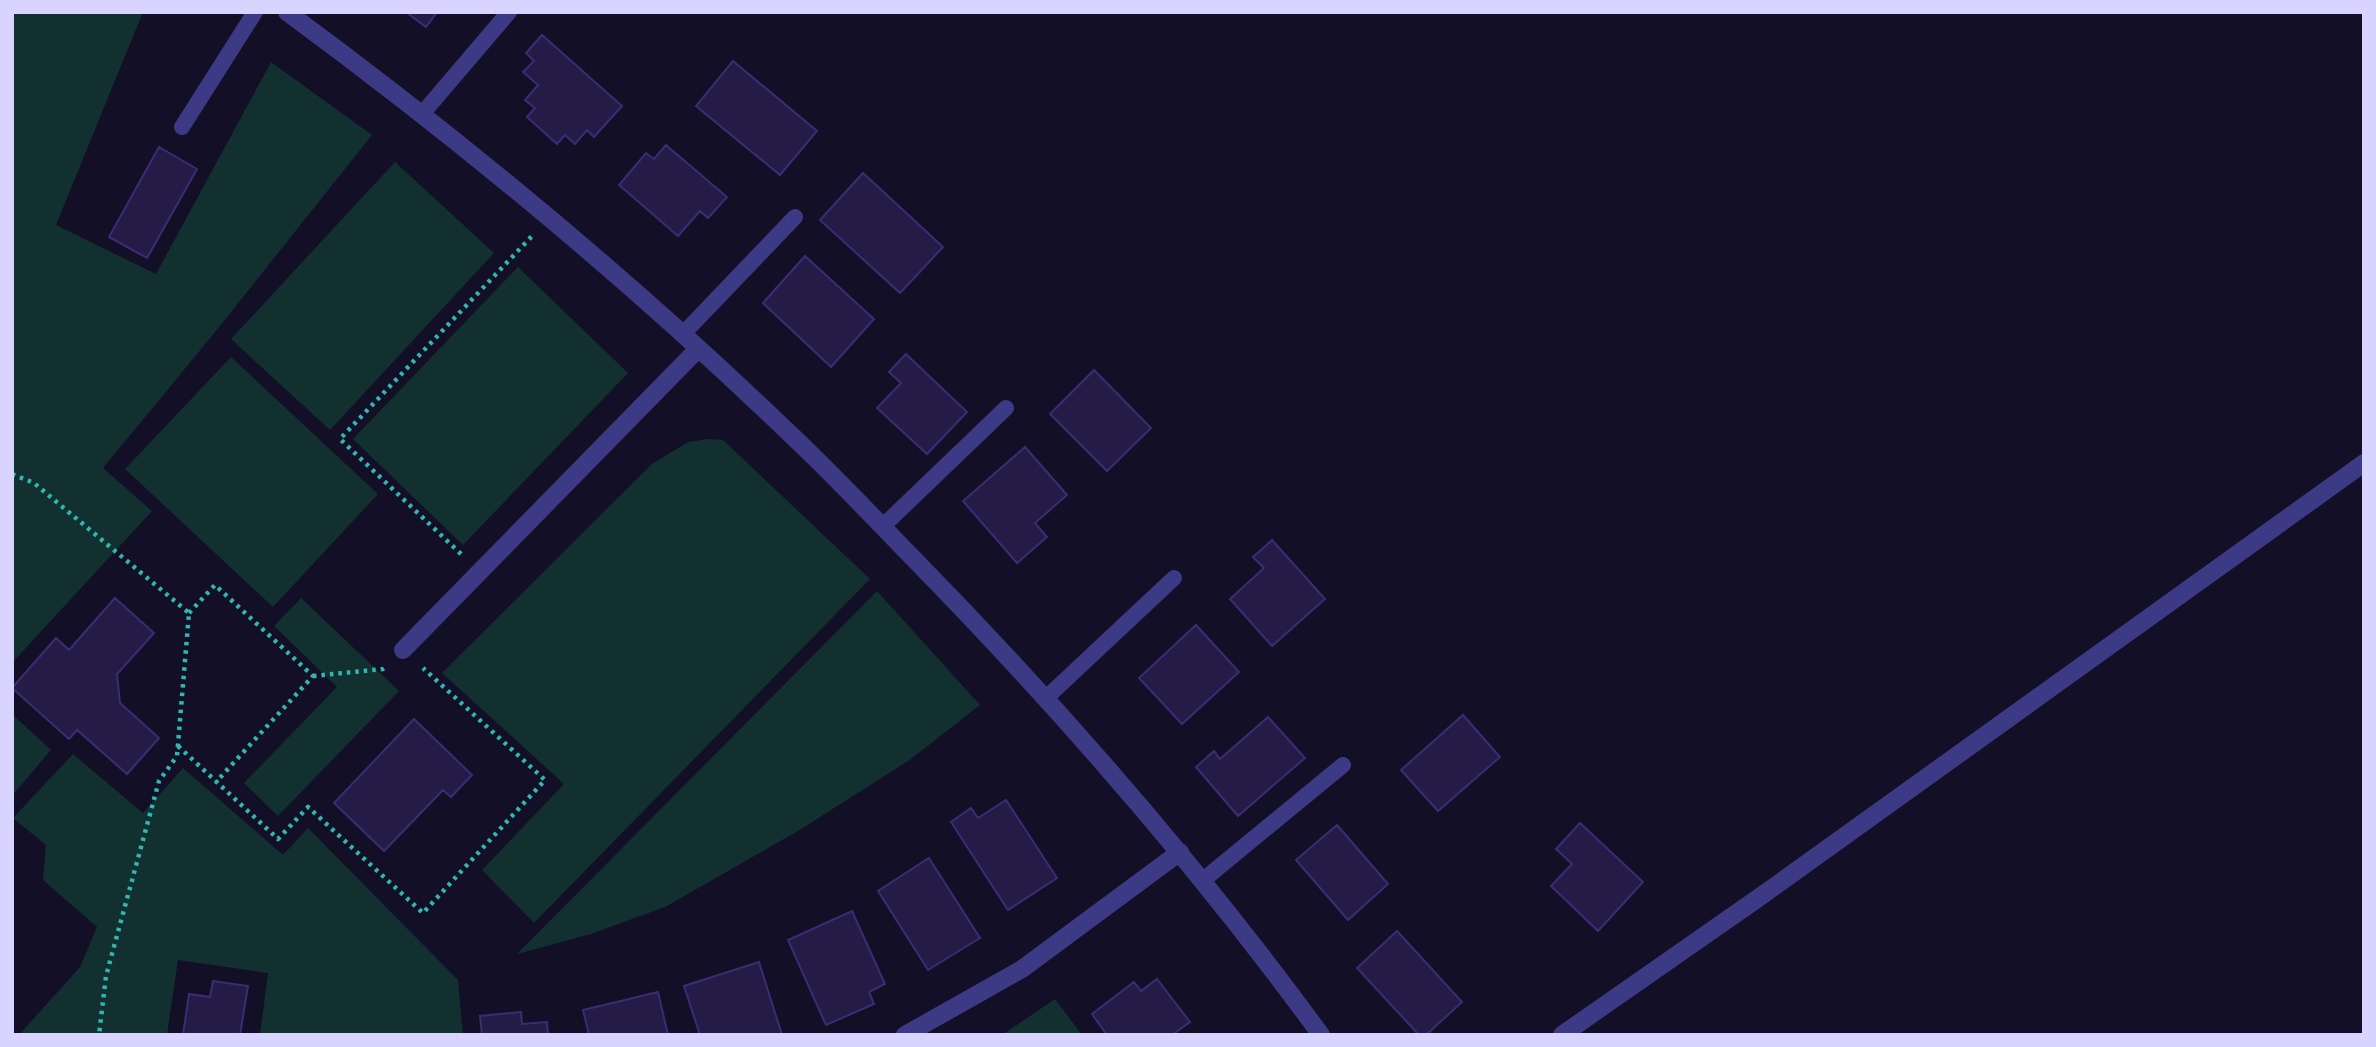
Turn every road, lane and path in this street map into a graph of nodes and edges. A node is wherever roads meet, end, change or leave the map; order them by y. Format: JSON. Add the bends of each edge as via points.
{"nodes":[{"id":1,"x":254,"y":12,"type":"edge"},
{"id":2,"x":287,"y":12,"type":"edge"},
{"id":3,"x":509,"y":12,"type":"edge"},
{"id":4,"x":422,"y":114,"type":"junction"},
{"id":5,"x":182,"y":127,"type":"dead end"},
{"id":6,"x":795,"y":217,"type":"dead end"},
{"id":7,"x":550,"y":218,"type":"junction"},
{"id":8,"x":682,"y":335,"type":"junction"},
{"id":9,"x":698,"y":349,"type":"junction"},
{"id":10,"x":1006,"y":408,"type":"dead end"},
{"id":11,"x":2364,"y":463,"type":"edge"},
{"id":12,"x":12,"y":474,"type":"edge"},
{"id":13,"x":882,"y":527,"type":"junction"},
{"id":14,"x":480,"y":572,"type":"junction"},
{"id":15,"x":1174,"y":578,"type":"dead end"},
{"id":16,"x":189,"y":613,"type":"junction"},
{"id":17,"x":403,"y":650,"type":"junction"},
{"id":18,"x":313,"y":676,"type":"junction"},
{"id":19,"x":1046,"y":698,"type":"junction"},
{"id":20,"x":178,"y":747,"type":"junction"},
{"id":21,"x":1343,"y":765,"type":"dead end"},
{"id":22,"x":216,"y":782,"type":"junction"},
{"id":23,"x":1180,"y":852,"type":"junction"},
{"id":24,"x":1202,"y":881,"type":"junction"},
{"id":25,"x":99,"y":1035,"type":"edge"},
{"id":26,"x":905,"y":1035,"type":"edge"},
{"id":27,"x":1321,"y":1035,"type":"edge"},
{"id":28,"x":1562,"y":1035,"type":"edge"}],
"edges":[{"from":1,"to":5,"type":"lane"},
{"from":2,"to":4,"type":"street"},
{"from":3,"to":4,"type":"lane"},
{"from":4,"to":7,"type":"street"},
{"from":6,"to":8,"type":"lane"},
{"from":7,"to":8,"type":"street"},
{"from":7,"to":14,"type":"path","via":[[340,439]]},
{"from":8,"to":9,"type":"street"},
{"from":9,"to":13,"type":"street","via":[[788,431]]},
{"from":9,"to":14,"type":"street"},
{"from":10,"to":13,"type":"lane"},
{"from":11,"to":28,"type":"street"},
{"from":12,"to":16,"type":"path","via":[[34,483]]},
{"from":13,"to":19,"type":"street"},
{"from":14,"to":17,"type":"street"},
{"from":15,"to":19,"type":"lane"},
{"from":16,"to":18,"type":"path","via":[[215,585]]},
{"from":16,"to":20,"type":"path"},
{"from":17,"to":18,"type":"path","via":[[383,669]]},
{"from":17,"to":22,"type":"path","via":[[545,780],[423,913],[308,807],[278,839]]},
{"from":18,"to":22,"type":"path"},
{"from":19,"to":23,"type":"street"},
{"from":20,"to":22,"type":"path"},
{"from":20,"to":25,"type":"path","via":[[177,756],[159,781],[106,976]]},
{"from":21,"to":24,"type":"lane"},
{"from":23,"to":24,"type":"street"},
{"from":23,"to":26,"type":"street","via":[[1022,969]]},
{"from":24,"to":27,"type":"street"}]}
